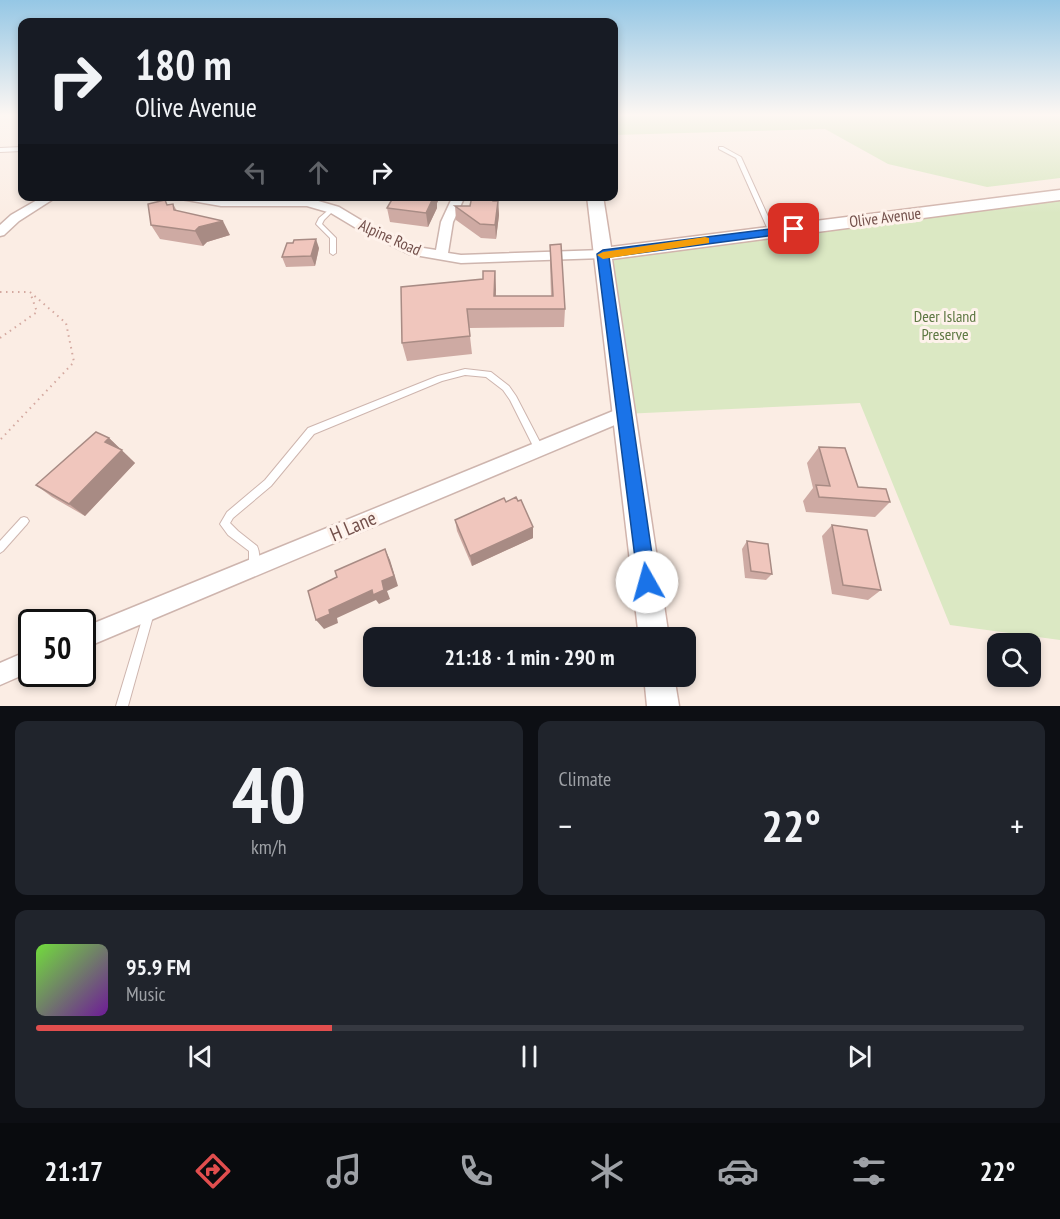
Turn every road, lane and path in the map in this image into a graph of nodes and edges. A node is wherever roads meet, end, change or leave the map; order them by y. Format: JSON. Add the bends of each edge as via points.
{"nodes":[{"id":1,"x":721,"y":148,"type":"dead end"},
{"id":2,"x":18,"y":149,"type":"edge"},
{"id":3,"x":0,"y":150,"type":"edge"},
{"id":4,"x":1060,"y":195,"type":"edge"},
{"id":5,"x":43,"y":201,"type":"edge"},
{"id":6,"x":214,"y":201,"type":"edge"},
{"id":7,"x":251,"y":201,"type":"edge"},
{"id":8,"x":314,"y":201,"type":"edge"},
{"id":9,"x":457,"y":201,"type":"edge"},
{"id":10,"x":597,"y":201,"type":"edge"},
{"id":11,"x":332,"y":209,"type":"junction"},
{"id":12,"x":0,"y":232,"type":"edge"},
{"id":13,"x":772,"y":232,"type":"junction"},
{"id":14,"x":333,"y":253,"type":"dead end"},
{"id":15,"x":603,"y":254,"type":"junction"},
{"id":16,"x":441,"y":257,"type":"junction"},
{"id":17,"x":0,"y":292,"type":"edge"},
{"id":18,"x":30,"y":292,"type":"junction"},
{"id":19,"x":0,"y":338,"type":"edge"},
{"id":20,"x":623,"y":414,"type":"junction"},
{"id":21,"x":0,"y":440,"type":"edge"},
{"id":22,"x":539,"y":449,"type":"junction"},
{"id":23,"x":24,"y":521,"type":"dead end"},
{"id":24,"x":0,"y":548,"type":"edge"},
{"id":25,"x":254,"y":568,"type":"junction"},
{"id":26,"x":150,"y":611,"type":"junction"},
{"id":27,"x":652,"y":627,"type":"edge"},
{"id":28,"x":96,"y":633,"type":"edge"},
{"id":29,"x":18,"y":666,"type":"edge"},
{"id":30,"x":0,"y":674,"type":"edge"},
{"id":31,"x":660,"y":687,"type":"edge"},
{"id":32,"x":122,"y":706,"type":"edge"},
{"id":33,"x":663,"y":706,"type":"edge"}],
"edges":[{"from":1,"to":13,"type":"lane","via":[[738,156]]},
{"from":2,"to":3,"type":"lane"},
{"from":4,"to":13,"type":"street","name":"Olive Avenue"},
{"from":5,"to":12,"type":"street"},
{"from":6,"to":7,"type":"street","name":"Alpine Road"},
{"from":8,"to":11,"type":"street","name":"Alpine Road"},
{"from":9,"to":16,"type":"street","via":[[447,222]]},
{"from":10,"to":15,"type":"street"},
{"from":11,"to":14,"type":"lane","via":[[319,224],[333,238]]},
{"from":11,"to":16,"type":"street","name":"Alpine Road","via":[[414,251]]},
{"from":13,"to":15,"type":"street","name":"Olive Avenue"},
{"from":15,"to":16,"type":"street","name":"Alpine Road","via":[[461,260]]},
{"from":15,"to":20,"type":"street"},
{"from":17,"to":18,"type":"path"},
{"from":18,"to":19,"type":"path","via":[[37,312]]},
{"from":18,"to":21,"type":"path","via":[[66,323],[74,362]]},
{"from":20,"to":22,"type":"street","name":"H Lane"},
{"from":20,"to":27,"type":"street"},
{"from":22,"to":25,"type":"street","name":"H Lane"},
{"from":22,"to":25,"type":"lane","via":[[513,398],[488,374],[465,372],[441,378],[332,422],[311,431],[268,483],[230,515],[225,524],[254,549]]},
{"from":23,"to":24,"type":"lane"},
{"from":25,"to":26,"type":"street","name":"H Lane"},
{"from":26,"to":28,"type":"street","name":"H Lane"},
{"from":26,"to":32,"type":"lane"},
{"from":29,"to":30,"type":"street"},
{"from":31,"to":33,"type":"street"}]}
